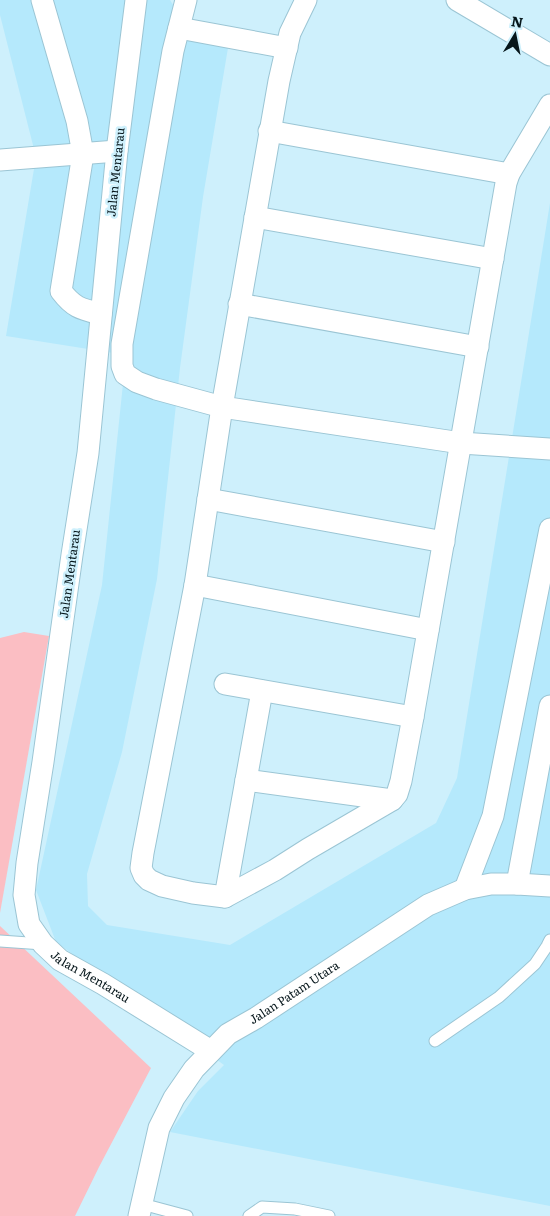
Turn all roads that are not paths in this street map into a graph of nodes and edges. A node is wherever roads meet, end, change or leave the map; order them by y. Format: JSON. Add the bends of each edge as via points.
{"nodes":[{"id":1,"x":42,"y":0,"type":"edge"},
{"id":2,"x":136,"y":0,"type":"edge"},
{"id":3,"x":186,"y":0,"type":"edge"},
{"id":4,"x":306,"y":0,"type":"edge"},
{"id":5,"x":456,"y":0,"type":"edge"},
{"id":6,"x":179,"y":28,"type":"junction"},
{"id":7,"x":286,"y":48,"type":"junction"},
{"id":8,"x":550,"y":55,"type":"edge"},
{"id":9,"x":550,"y":105,"type":"edge"},
{"id":10,"x":269,"y":131,"type":"junction"},
{"id":11,"x":117,"y":152,"type":"junction"},
{"id":12,"x":83,"y":154,"type":"junction"},
{"id":13,"x":0,"y":160,"type":"edge"},
{"id":14,"x":509,"y":174,"type":"junction"},
{"id":15,"x":255,"y":216,"type":"junction"},
{"id":16,"x":493,"y":259,"type":"junction"},
{"id":17,"x":239,"y":304,"type":"junction"},
{"id":18,"x":102,"y":314,"type":"junction"},
{"id":19,"x":478,"y":347,"type":"junction"},
{"id":20,"x":222,"y":407,"type":"junction"},
{"id":21,"x":461,"y":443,"type":"junction"},
{"id":22,"x":550,"y":449,"type":"edge"},
{"id":23,"x":208,"y":499,"type":"junction"},
{"id":24,"x":550,"y":529,"type":"edge"},
{"id":25,"x":444,"y":542,"type":"junction"},
{"id":26,"x":195,"y":586,"type":"junction"},
{"id":27,"x":428,"y":630,"type":"junction"},
{"id":28,"x":225,"y":684,"type":"dead end"},
{"id":29,"x":262,"y":691,"type":"junction"},
{"id":30,"x":550,"y":706,"type":"edge"},
{"id":31,"x":414,"y":717,"type":"junction"},
{"id":32,"x":246,"y":780,"type":"junction"},
{"id":33,"x":392,"y":800,"type":"junction"},
{"id":34,"x":517,"y":884,"type":"junction"},
{"id":35,"x":550,"y":886,"type":"edge"},
{"id":36,"x":465,"y":889,"type":"junction"},
{"id":37,"x":225,"y":897,"type":"junction"},
{"id":38,"x":550,"y":940,"type":"edge"},
{"id":39,"x":0,"y":941,"type":"edge"},
{"id":40,"x":43,"y":944,"type":"junction"},
{"id":41,"x":435,"y":1041,"type":"dead end"},
{"id":42,"x":211,"y":1052,"type":"junction"},
{"id":43,"x":140,"y":1210,"type":"edge"},
{"id":44,"x":187,"y":1216,"type":"edge"},
{"id":45,"x":249,"y":1216,"type":"edge"},
{"id":46,"x":329,"y":1216,"type":"edge"}],
"edges":[{"from":1,"to":12,"type":"street","via":[[77,121]]},
{"from":2,"to":11,"type":"street","name":"Jalan Mentarau"},
{"from":3,"to":6,"type":"street"},
{"from":4,"to":7,"type":"street"},
{"from":5,"to":8,"type":"street"},
{"from":6,"to":7,"type":"street"},
{"from":6,"to":20,"type":"street","via":[[122,344],[122,366],[125,374],[137,382]]},
{"from":7,"to":10,"type":"street"},
{"from":9,"to":14,"type":"street"},
{"from":10,"to":14,"type":"street"},
{"from":10,"to":15,"type":"street"},
{"from":11,"to":12,"type":"street"},
{"from":11,"to":18,"type":"street","name":"Jalan Mentarau"},
{"from":12,"to":13,"type":"street"},
{"from":12,"to":18,"type":"street","via":[[61,291],[74,305]]},
{"from":14,"to":16,"type":"street"},
{"from":15,"to":16,"type":"street"},
{"from":15,"to":17,"type":"street"},
{"from":16,"to":19,"type":"street"},
{"from":17,"to":19,"type":"street"},
{"from":17,"to":20,"type":"street"},
{"from":18,"to":40,"type":"street","name":"Jalan Mentarau","via":[[88,453],[24,895],[30,924]]},
{"from":19,"to":21,"type":"street"},
{"from":20,"to":21,"type":"street"},
{"from":20,"to":23,"type":"street"},
{"from":21,"to":22,"type":"street"},
{"from":21,"to":25,"type":"street"},
{"from":23,"to":25,"type":"street"},
{"from":23,"to":26,"type":"street"},
{"from":24,"to":36,"type":"street","via":[[493,816]]},
{"from":25,"to":27,"type":"street"},
{"from":26,"to":27,"type":"street"},
{"from":26,"to":37,"type":"street","via":[[141,868],[149,880],[162,886]]},
{"from":27,"to":31,"type":"street"},
{"from":28,"to":29,"type":"street"},
{"from":29,"to":31,"type":"street"},
{"from":29,"to":32,"type":"street"},
{"from":30,"to":34,"type":"street"},
{"from":31,"to":33,"type":"street","via":[[398,794]]},
{"from":32,"to":33,"type":"street"},
{"from":32,"to":37,"type":"street"},
{"from":33,"to":37,"type":"street"},
{"from":34,"to":35,"type":"street","name":"Jalan Patam Utara"},
{"from":34,"to":36,"type":"street","name":"Jalan Patam Utara"},
{"from":36,"to":42,"type":"street","name":"Jalan Patam Utara","via":[[428,905],[228,1034]]},
{"from":38,"to":41,"type":"lane","via":[[535,964],[499,998]]},
{"from":39,"to":40,"type":"lane"},
{"from":40,"to":42,"type":"street","name":"Jalan Mentarau","via":[[60,960]]},
{"from":42,"to":43,"type":"street","name":"Jalan Patam Utara","via":[[194,1069],[174,1098],[159,1128]]},
{"from":43,"to":44,"type":"lane"},
{"from":45,"to":46,"type":"lane","via":[[262,1207]]}]}
